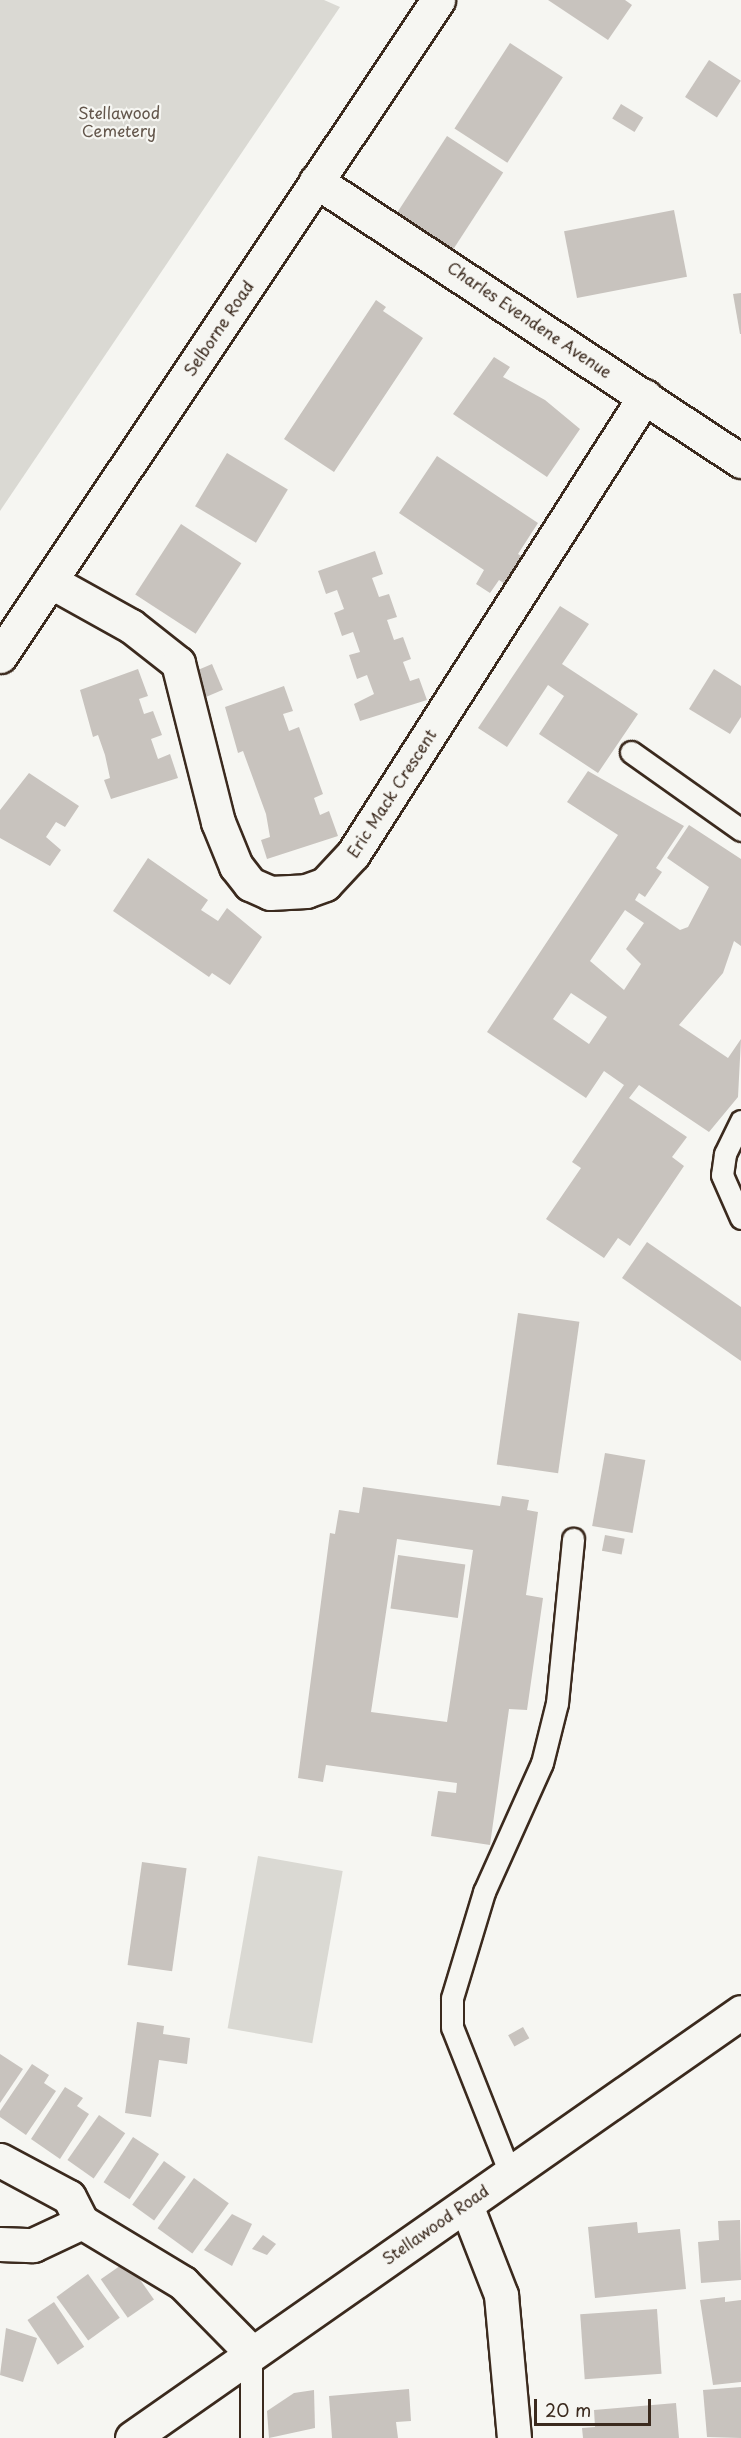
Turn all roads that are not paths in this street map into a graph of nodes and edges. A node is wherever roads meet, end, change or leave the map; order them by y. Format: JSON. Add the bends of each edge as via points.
{"nodes":[{"id":1,"x":438,"y":0,"type":"edge"},
{"id":2,"x":316,"y":181,"type":"junction"},
{"id":3,"x":645,"y":396,"type":"junction"},
{"id":4,"x":741,"y":461,"type":"edge"},
{"id":5,"x":50,"y":581,"type":"junction"},
{"id":6,"x":0,"y":656,"type":"edge"},
{"id":7,"x":632,"y":752,"type":"dead end"},
{"id":8,"x":741,"y":830,"type":"edge"},
{"id":9,"x":741,"y":1121,"type":"edge"},
{"id":10,"x":741,"y":1218,"type":"edge"},
{"id":11,"x":573,"y":1539,"type":"dead end"},
{"id":12,"x":741,"y":2012,"type":"edge"},
{"id":13,"x":0,"y":2160,"type":"edge"},
{"id":14,"x":509,"y":2171,"type":"junction"},
{"id":15,"x":466,"y":2205,"type":"junction"},
{"id":16,"x":82,"y":2222,"type":"junction"},
{"id":17,"x":0,"y":2244,"type":"edge"},
{"id":18,"x":251,"y":2352,"type":"junction"},
{"id":19,"x":132,"y":2438,"type":"edge"},
{"id":20,"x":251,"y":2438,"type":"edge"},
{"id":21,"x":514,"y":2438,"type":"edge"}],
"edges":[{"from":1,"to":2,"type":"street","name":"Selborne Road"},
{"from":2,"to":3,"type":"street","name":"Charles Evendene Avenue"},
{"from":2,"to":5,"type":"street","name":"Selborne Road"},
{"from":3,"to":4,"type":"street","name":"Charles Evendene Avenue"},
{"from":3,"to":5,"type":"street","name":"Eric Mack Crescent","via":[[353,854],[325,884],[306,891],[270,893],[250,884],[236,866],[218,822],[178,663],[149,638]]},
{"from":5,"to":6,"type":"street","name":"Selborne Road"},
{"from":7,"to":8,"type":"lane"},
{"from":9,"to":10,"type":"lane","via":[[725,1154],[722,1175]]},
{"from":11,"to":14,"type":"lane","via":[[557,1703],[542,1763],[484,1892],[452,1998],[452,2027]]},
{"from":12,"to":14,"type":"street","name":"Stellawood Road"},
{"from":13,"to":16,"type":"street","via":[[69,2198]]},
{"from":14,"to":15,"type":"street","name":"Stellawood Road"},
{"from":15,"to":18,"type":"street","name":"Stellawood Road"},
{"from":15,"to":21,"type":"street","via":[[501,2295]]},
{"from":16,"to":17,"type":"street","via":[[33,2244]]},
{"from":16,"to":18,"type":"street","via":[[183,2283]]},
{"from":18,"to":19,"type":"street","name":"Stellawood Road"},
{"from":18,"to":20,"type":"lane"}]}
